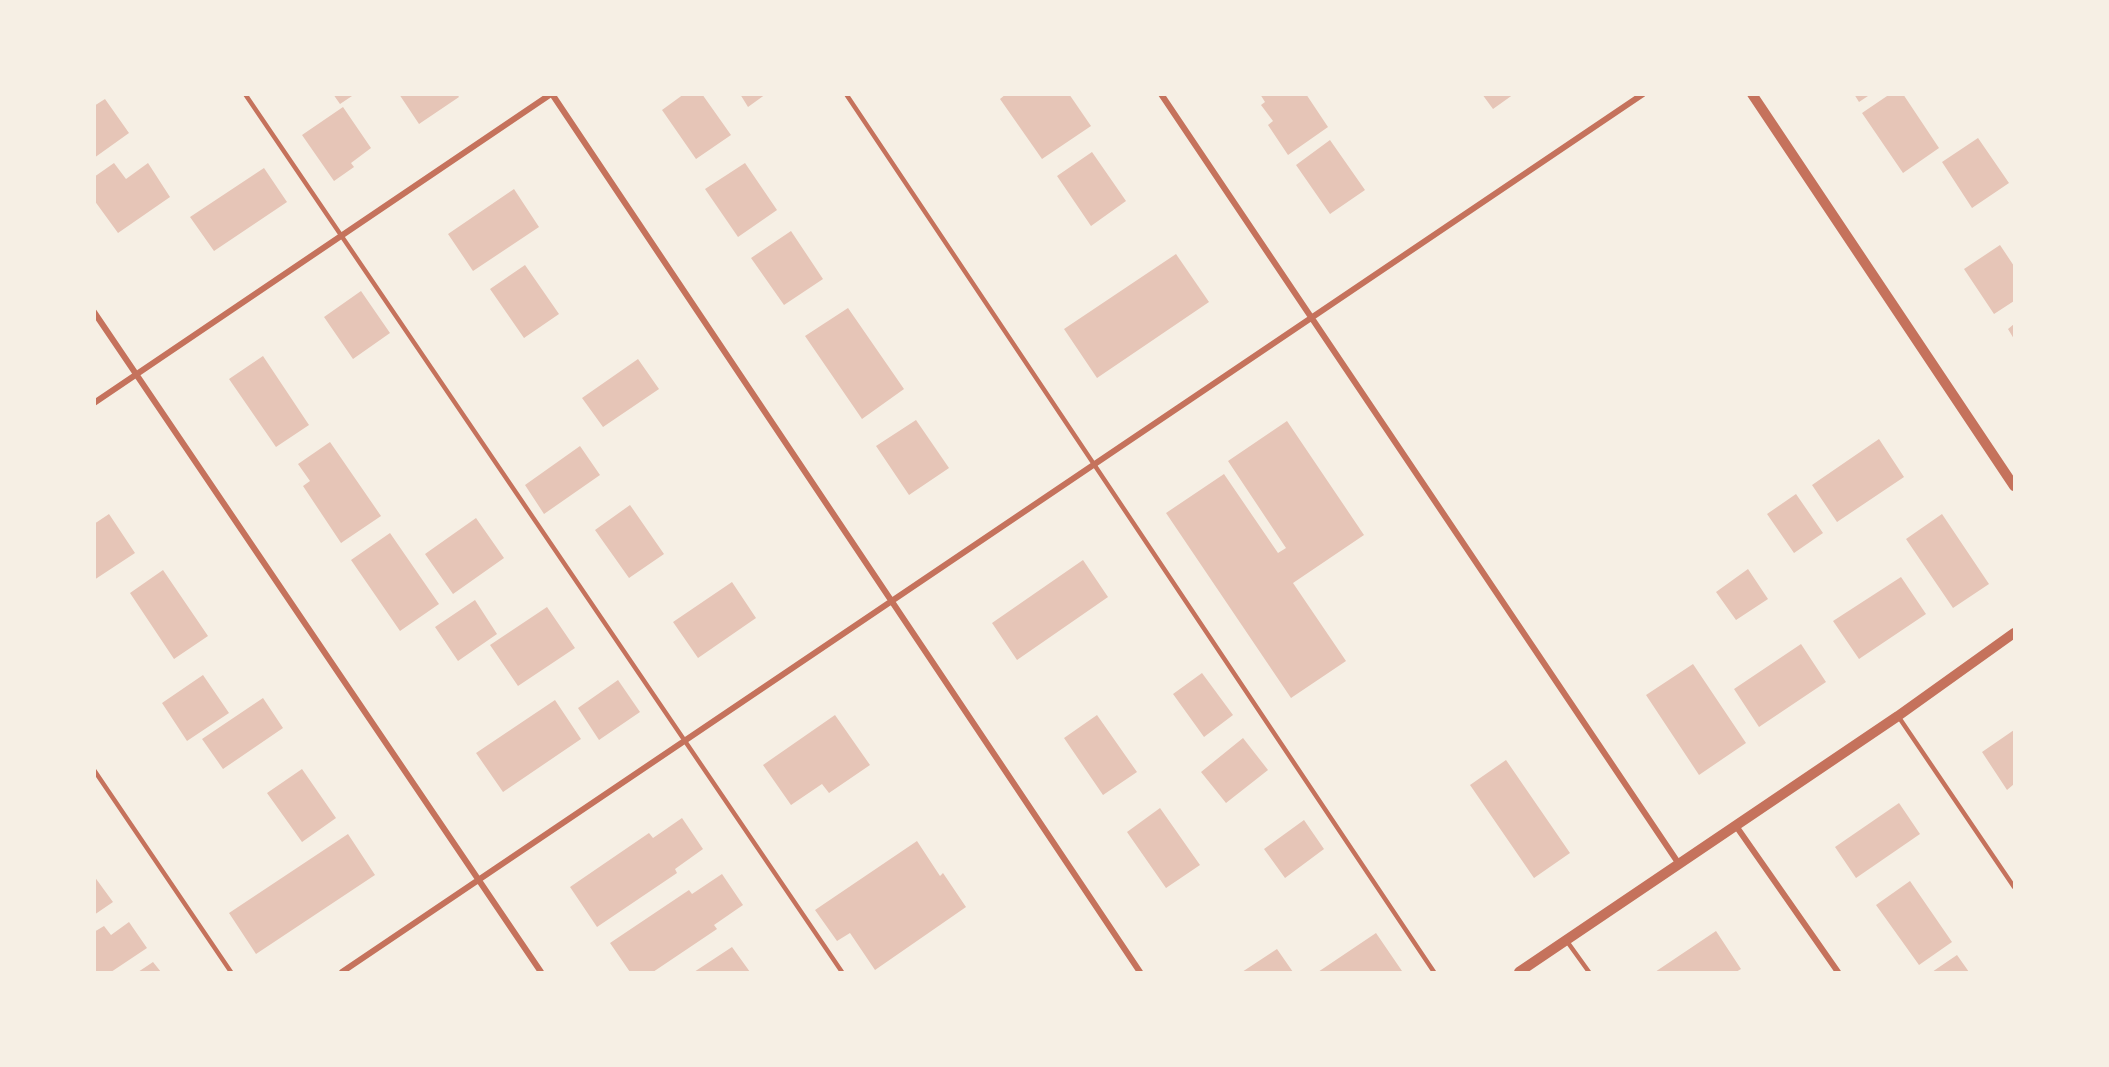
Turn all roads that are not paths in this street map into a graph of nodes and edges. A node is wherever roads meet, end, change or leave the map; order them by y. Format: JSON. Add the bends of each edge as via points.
{"nodes":[{"id":1,"x":245,"y":94,"type":"edge"},
{"id":2,"x":552,"y":94,"type":"edge"},
{"id":3,"x":846,"y":94,"type":"edge"},
{"id":4,"x":1161,"y":94,"type":"edge"},
{"id":5,"x":1643,"y":94,"type":"edge"},
{"id":6,"x":1752,"y":94,"type":"edge"},
{"id":7,"x":341,"y":236,"type":"junction"},
{"id":8,"x":94,"y":312,"type":"edge"},
{"id":9,"x":1311,"y":318,"type":"junction"},
{"id":10,"x":137,"y":375,"type":"junction"},
{"id":11,"x":94,"y":403,"type":"edge"},
{"id":12,"x":1094,"y":464,"type":"junction"},
{"id":13,"x":2014,"y":486,"type":"edge"},
{"id":14,"x":892,"y":602,"type":"junction"},
{"id":15,"x":2014,"y":633,"type":"edge"},
{"id":16,"x":1898,"y":716,"type":"junction"},
{"id":17,"x":685,"y":741,"type":"junction"},
{"id":18,"x":94,"y":770,"type":"edge"},
{"id":19,"x":1736,"y":826,"type":"junction"},
{"id":20,"x":1679,"y":864,"type":"junction"},
{"id":21,"x":478,"y":880,"type":"junction"},
{"id":22,"x":2014,"y":886,"type":"edge"},
{"id":23,"x":1566,"y":940,"type":"junction"},
{"id":24,"x":231,"y":972,"type":"edge"},
{"id":25,"x":342,"y":972,"type":"edge"},
{"id":26,"x":541,"y":972,"type":"edge"},
{"id":27,"x":842,"y":972,"type":"edge"},
{"id":28,"x":1140,"y":972,"type":"edge"},
{"id":29,"x":1434,"y":972,"type":"edge"},
{"id":30,"x":1519,"y":972,"type":"edge"},
{"id":31,"x":1589,"y":972,"type":"edge"},
{"id":32,"x":1838,"y":972,"type":"edge"}],
"edges":[{"from":1,"to":7,"type":"lane"},
{"from":2,"to":7,"type":"street"},
{"from":2,"to":14,"type":"street"},
{"from":3,"to":12,"type":"lane"},
{"from":4,"to":9,"type":"street"},
{"from":5,"to":9,"type":"street"},
{"from":6,"to":13,"type":"street"},
{"from":7,"to":10,"type":"street"},
{"from":7,"to":17,"type":"lane"},
{"from":8,"to":10,"type":"street"},
{"from":9,"to":12,"type":"street"},
{"from":9,"to":20,"type":"street"},
{"from":10,"to":11,"type":"street"},
{"from":10,"to":21,"type":"street"},
{"from":12,"to":14,"type":"street"},
{"from":12,"to":29,"type":"lane"},
{"from":14,"to":17,"type":"street"},
{"from":14,"to":28,"type":"street"},
{"from":15,"to":16,"type":"street"},
{"from":16,"to":19,"type":"street"},
{"from":16,"to":22,"type":"lane"},
{"from":17,"to":21,"type":"street"},
{"from":17,"to":27,"type":"lane"},
{"from":18,"to":24,"type":"lane"},
{"from":19,"to":20,"type":"street"},
{"from":19,"to":32,"type":"street"},
{"from":20,"to":23,"type":"street"},
{"from":21,"to":25,"type":"street"},
{"from":21,"to":26,"type":"street"},
{"from":23,"to":30,"type":"street"},
{"from":23,"to":31,"type":"lane"}]}
